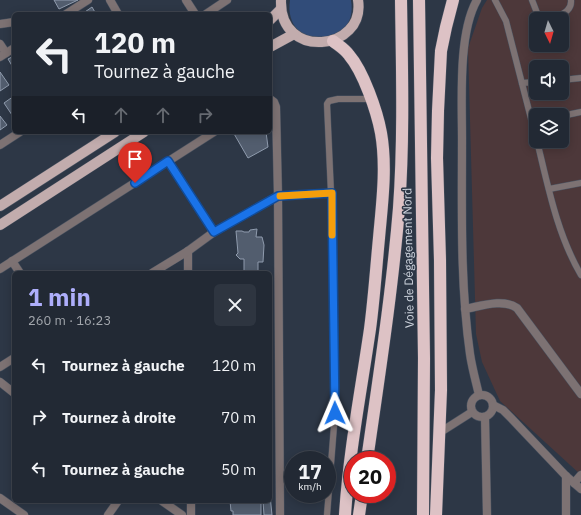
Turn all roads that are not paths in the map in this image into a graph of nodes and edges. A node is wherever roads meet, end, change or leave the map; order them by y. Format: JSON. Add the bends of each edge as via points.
{"nodes":[{"id":1,"x":88,"y":0,"type":"edge"},
{"id":2,"x":110,"y":0,"type":"edge"},
{"id":3,"x":186,"y":0,"type":"edge"},
{"id":4,"x":227,"y":0,"type":"edge"},
{"id":5,"x":401,"y":0,"type":"edge"},
{"id":6,"x":419,"y":0,"type":"edge"},
{"id":7,"x":453,"y":0,"type":"edge"},
{"id":8,"x":477,"y":0,"type":"edge"},
{"id":9,"x":495,"y":0,"type":"edge"},
{"id":10,"x":532,"y":0,"type":"edge"},
{"id":11,"x":571,"y":0,"type":"edge"},
{"id":12,"x":359,"y":1,"type":"edge"},
{"id":13,"x":281,"y":5,"type":"edge"},
{"id":14,"x":69,"y":12,"type":"edge"},
{"id":15,"x":117,"y":12,"type":"edge"},
{"id":16,"x":194,"y":12,"type":"edge"},
{"id":17,"x":209,"y":12,"type":"edge"},
{"id":18,"x":537,"y":12,"type":"edge"},
{"id":19,"x":566,"y":12,"type":"edge"},
{"id":20,"x":272,"y":17,"type":"edge"},
{"id":21,"x":12,"y":22,"type":"edge"},
{"id":22,"x":0,"y":24,"type":"edge"},
{"id":23,"x":294,"y":34,"type":"junction"},
{"id":24,"x":333,"y":41,"type":"junction"},
{"id":25,"x":0,"y":44,"type":"edge"},
{"id":26,"x":272,"y":46,"type":"edge"},
{"id":27,"x":12,"y":49,"type":"edge"},
{"id":28,"x":3,"y":55,"type":"edge"},
{"id":29,"x":581,"y":78,"type":"edge"},
{"id":30,"x":569,"y":79,"type":"edge"},
{"id":31,"x":529,"y":82,"type":"edge"},
{"id":32,"x":522,"y":83,"type":"junction"},
{"id":33,"x":371,"y":99,"type":"junction"},
{"id":34,"x":272,"y":100,"type":"edge"},
{"id":35,"x":530,"y":108,"type":"edge"},
{"id":36,"x":581,"y":112,"type":"edge"},
{"id":37,"x":569,"y":115,"type":"edge"},
{"id":38,"x":17,"y":134,"type":"edge"},
{"id":39,"x":112,"y":134,"type":"edge"},
{"id":40,"x":141,"y":134,"type":"edge"},
{"id":41,"x":211,"y":134,"type":"edge"},
{"id":42,"x":0,"y":145,"type":"edge"},
{"id":43,"x":539,"y":148,"type":"edge"},
{"id":44,"x":168,"y":161,"type":"junction"},
{"id":45,"x":581,"y":183,"type":"edge"},
{"id":46,"x":549,"y":189,"type":"junction"},
{"id":47,"x":332,"y":193,"type":"junction"},
{"id":48,"x":278,"y":196,"type":"junction"},
{"id":49,"x":0,"y":206,"type":"edge"},
{"id":50,"x":0,"y":225,"type":"edge"},
{"id":51,"x":214,"y":232,"type":"junction"},
{"id":52,"x":188,"y":251,"type":"junction"},
{"id":53,"x":12,"y":261,"type":"junction"},
{"id":54,"x":0,"y":269,"type":"edge"},
{"id":55,"x":19,"y":271,"type":"edge"},
{"id":56,"x":155,"y":271,"type":"edge"},
{"id":57,"x":188,"y":271,"type":"edge"},
{"id":58,"x":581,"y":275,"type":"edge"},
{"id":59,"x":465,"y":309,"type":"junction"},
{"id":60,"x":12,"y":359,"type":"edge"},
{"id":61,"x":0,"y":367,"type":"edge"},
{"id":62,"x":0,"y":382,"type":"edge"},
{"id":63,"x":12,"y":391,"type":"edge"},
{"id":64,"x":581,"y":394,"type":"edge"},
{"id":65,"x":479,"y":395,"type":"junction"},
{"id":66,"x":493,"y":406,"type":"junction"},
{"id":67,"x":472,"y":412,"type":"junction"},
{"id":68,"x":485,"y":417,"type":"junction"},
{"id":69,"x":439,"y":433,"type":"junction"},
{"id":70,"x":368,"y":451,"type":"edge"},
{"id":71,"x":581,"y":475,"type":"edge"},
{"id":72,"x":566,"y":476,"type":"junction"},
{"id":73,"x":574,"y":483,"type":"junction"},
{"id":74,"x":581,"y":489,"type":"edge"},
{"id":75,"x":0,"y":498,"type":"edge"},
{"id":76,"x":117,"y":503,"type":"edge"},
{"id":77,"x":165,"y":503,"type":"edge"},
{"id":78,"x":191,"y":503,"type":"edge"},
{"id":79,"x":361,"y":503,"type":"edge"},
{"id":80,"x":24,"y":515,"type":"edge"},
{"id":81,"x":108,"y":515,"type":"edge"},
{"id":82,"x":182,"y":515,"type":"edge"},
{"id":83,"x":192,"y":515,"type":"edge"},
{"id":84,"x":280,"y":515,"type":"edge"},
{"id":85,"x":327,"y":515,"type":"edge"},
{"id":86,"x":345,"y":515,"type":"edge"},
{"id":87,"x":359,"y":515,"type":"edge"},
{"id":88,"x":423,"y":515,"type":"edge"},
{"id":89,"x":436,"y":515,"type":"edge"},
{"id":90,"x":487,"y":515,"type":"edge"},
{"id":91,"x":566,"y":515,"type":"edge"}],
"edges":[{"from":1,"to":14,"type":"street"},
{"from":2,"to":15,"type":"street"},
{"from":3,"to":16,"type":"street"},
{"from":4,"to":17,"type":"street"},
{"from":5,"to":70,"type":"highway","name":"Voie de Dégagement Nord","via":[[402,123],[399,207],[391,294]]},
{"from":6,"to":88,"type":"highway","name":"Voie de Dégagement Nord"},
{"from":7,"to":69,"type":"highway","via":[[441,51],[438,111],[441,390]]},
{"from":8,"to":59,"type":"street","via":[[469,21],[462,90]]},
{"from":9,"to":32,"type":"lane","via":[[506,21]]},
{"from":10,"to":18,"type":"lane"},
{"from":11,"to":19,"type":"lane","via":[[572,4]]},
{"from":12,"to":24,"type":"main road","via":[[354,22],[349,30]]},
{"from":13,"to":20,"type":"main road"},
{"from":13,"to":23,"type":"main road","via":[[285,23]]},
{"from":21,"to":22,"type":"street"},
{"from":23,"to":24,"type":"main road","via":[[306,41]]},
{"from":23,"to":26,"type":"main road"},
{"from":24,"to":33,"type":"highway","via":[[354,61]]},
{"from":25,"to":28,"type":"street"},
{"from":27,"to":28,"type":"street"},
{"from":29,"to":30,"type":"lane"},
{"from":31,"to":32,"type":"lane"},
{"from":32,"to":35,"type":"lane"},
{"from":33,"to":47,"type":"lane","via":[[338,99],[326,104]]},
{"from":33,"to":86,"type":"highway","via":[[383,148],[382,210],[370,328],[352,445]]},
{"from":34,"to":48,"type":"street","via":[[276,107]]},
{"from":36,"to":37,"type":"lane"},
{"from":38,"to":42,"type":"street"},
{"from":39,"to":49,"type":"main road"},
{"from":40,"to":50,"type":"main road"},
{"from":41,"to":44,"type":"street"},
{"from":43,"to":46,"type":"lane"},
{"from":44,"to":51,"type":"street"},
{"from":44,"to":53,"type":"street"},
{"from":45,"to":46,"type":"lane"},
{"from":46,"to":58,"type":"lane","via":[[565,241]]},
{"from":47,"to":48,"type":"lane"},
{"from":47,"to":85,"type":"lane","via":[[335,413]]},
{"from":48,"to":51,"type":"street"},
{"from":48,"to":84,"type":"street"},
{"from":51,"to":52,"type":"street"},
{"from":52,"to":56,"type":"street"},
{"from":52,"to":57,"type":"street"},
{"from":53,"to":54,"type":"street"},
{"from":53,"to":55,"type":"street"},
{"from":59,"to":64,"type":"street","via":[[504,302],[517,308]]},
{"from":59,"to":65,"type":"street","via":[[470,355]]},
{"from":60,"to":61,"type":"street"},
{"from":62,"to":63,"type":"street"},
{"from":65,"to":66,"type":"street","via":[[488,397]]},
{"from":65,"to":67,"type":"street","via":[[471,402]]},
{"from":66,"to":68,"type":"street"},
{"from":66,"to":72,"type":"street","via":[[511,418]]},
{"from":67,"to":68,"type":"street","via":[[475,416]]},
{"from":67,"to":69,"type":"street"},
{"from":68,"to":90,"type":"street"},
{"from":69,"to":89,"type":"highway"},
{"from":71,"to":73,"type":"street"},
{"from":72,"to":73,"type":"street"},
{"from":72,"to":91,"type":"street"},
{"from":73,"to":74,"type":"street"},
{"from":75,"to":80,"type":"street"},
{"from":76,"to":81,"type":"street"},
{"from":77,"to":82,"type":"street"},
{"from":78,"to":83,"type":"street"},
{"from":79,"to":87,"type":"highway"}]}
